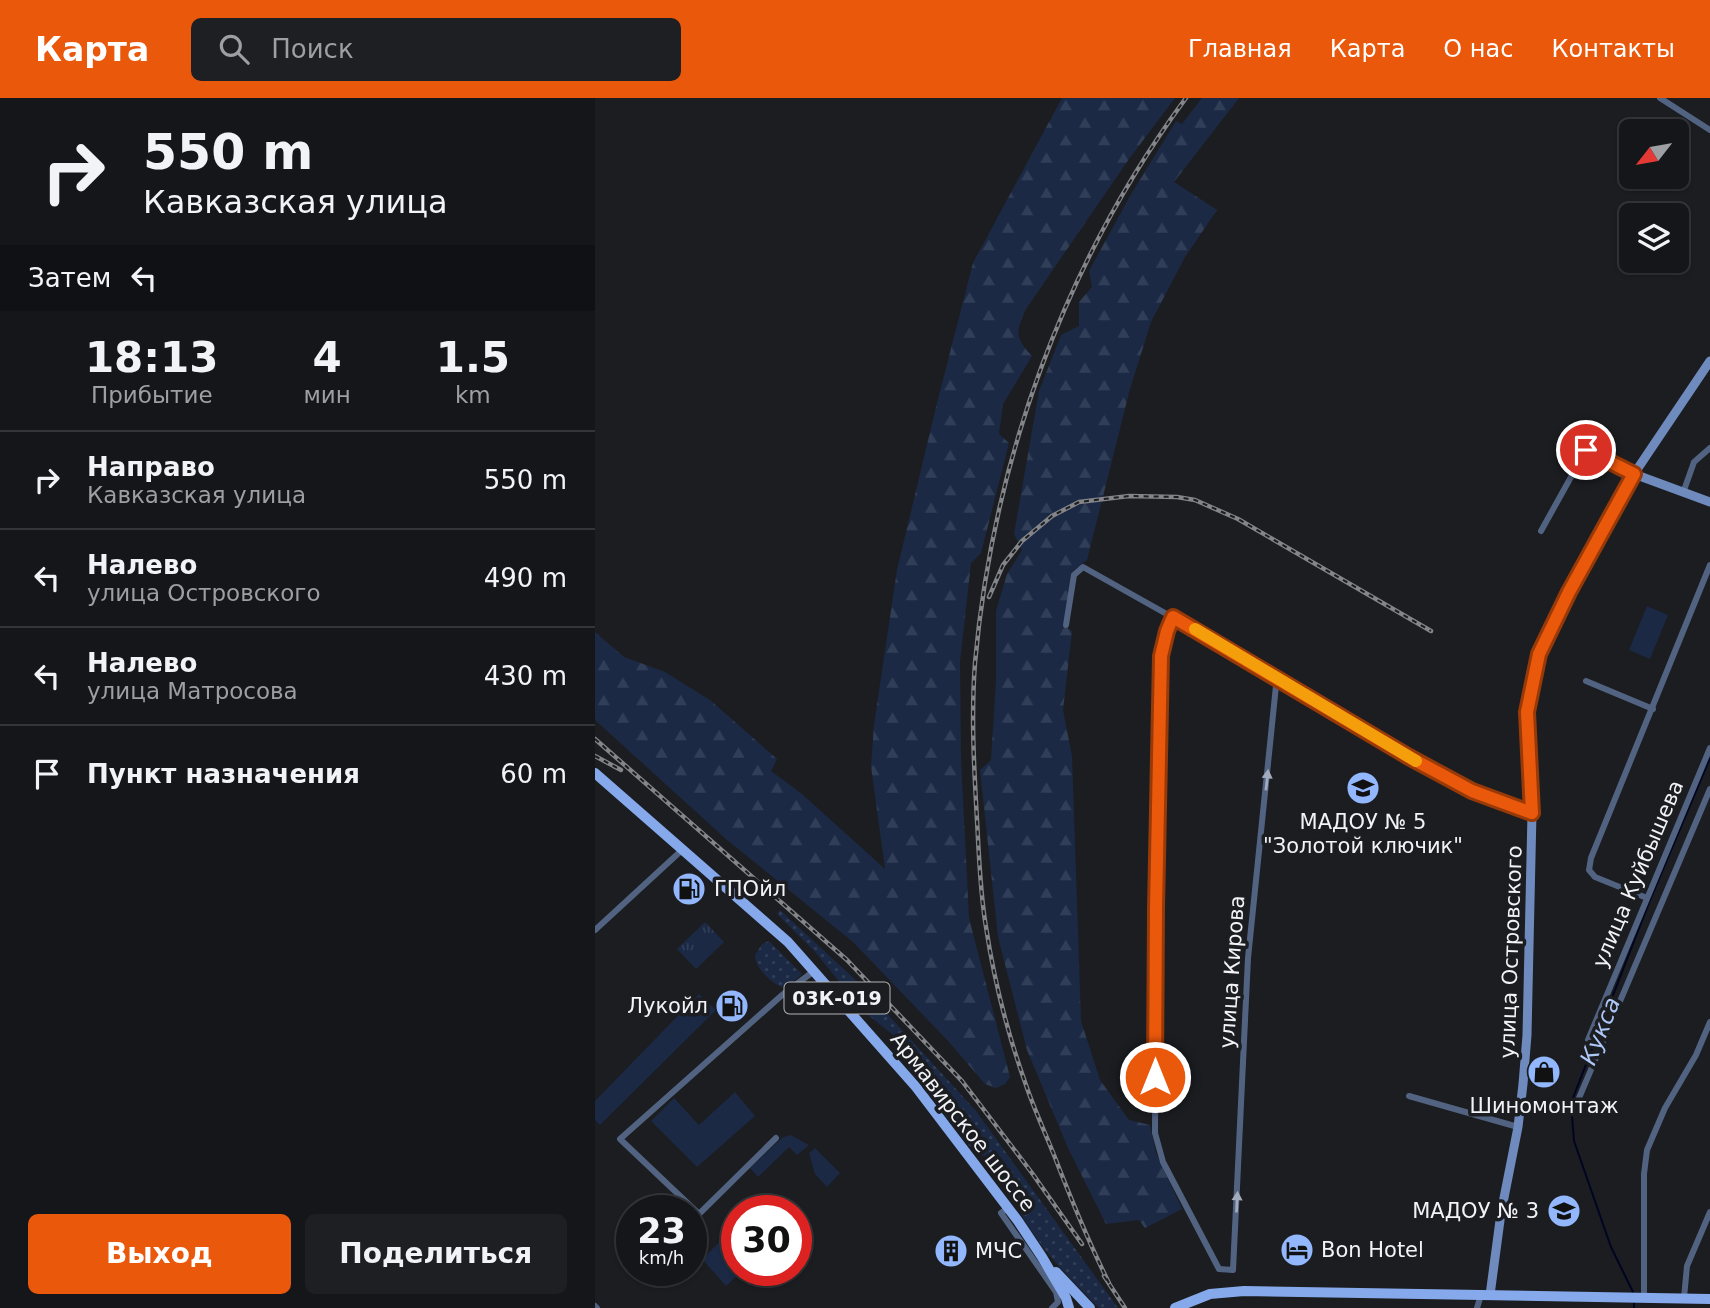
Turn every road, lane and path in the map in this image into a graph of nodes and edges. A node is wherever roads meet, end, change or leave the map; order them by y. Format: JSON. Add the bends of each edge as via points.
{"nodes":[{"id":1,"x":1660,"y":98,"type":"edge"},
{"id":2,"x":1710,"y":130,"type":"edge"},
{"id":3,"x":1710,"y":361,"type":"edge"},
{"id":4,"x":1710,"y":448,"type":"edge"},
{"id":5,"x":1634,"y":474,"type":"junction"},
{"id":6,"x":1683,"y":493,"type":"junction"},
{"id":7,"x":1710,"y":502,"type":"edge"},
{"id":8,"x":1541,"y":531,"type":"dead end"},
{"id":9,"x":1710,"y":565,"type":"edge"},
{"id":10,"x":1173,"y":617,"type":"junction"},
{"id":11,"x":1066,"y":625,"type":"dead end"},
{"id":12,"x":1277,"y":676,"type":"junction"},
{"id":13,"x":1586,"y":681,"type":"dead end"},
{"id":14,"x":1653,"y":709,"type":"junction"},
{"id":15,"x":1710,"y":748,"type":"edge"},
{"id":16,"x":595,"y":773,"type":"edge"},
{"id":17,"x":1710,"y":789,"type":"edge"},
{"id":18,"x":1532,"y":813,"type":"junction"},
{"id":19,"x":682,"y":850,"type":"junction"},
{"id":20,"x":1647,"y":898,"type":"junction"},
{"id":21,"x":595,"y":930,"type":"edge"},
{"id":22,"x":814,"y":971,"type":"junction"},
{"id":23,"x":1710,"y":1022,"type":"edge"},
{"id":24,"x":1596,"y":1044,"type":"junction"},
{"id":25,"x":1409,"y":1096,"type":"dead end"},
{"id":26,"x":1579,"y":1098,"type":"dead end"},
{"id":27,"x":1518,"y":1127,"type":"junction"},
{"id":28,"x":776,"y":1138,"type":"dead end"},
{"id":29,"x":1008,"y":1208,"type":"junction"},
{"id":30,"x":1710,"y":1212,"type":"edge"},
{"id":31,"x":1042,"y":1257,"type":"junction"},
{"id":32,"x":1486,"y":1295,"type":"junction"},
{"id":33,"x":1637,"y":1297,"type":"junction"},
{"id":34,"x":1684,"y":1298,"type":"junction"},
{"id":35,"x":1710,"y":1299,"type":"edge"},
{"id":36,"x":1052,"y":1308,"type":"edge"},
{"id":37,"x":1069,"y":1308,"type":"edge"},
{"id":38,"x":1090,"y":1308,"type":"edge"},
{"id":39,"x":1175,"y":1308,"type":"edge"},
{"id":40,"x":1477,"y":1308,"type":"edge"}],
"edges":[{"from":1,"to":2,"type":"street"},
{"from":3,"to":5,"type":"street","name":"улица Островского"},
{"from":4,"to":6,"type":"street","via":[[1694,462]]},
{"from":5,"to":6,"type":"street"},
{"from":5,"to":8,"type":"street","via":[[1586,450]]},
{"from":5,"to":18,"type":"street","name":"улица Островского","via":[[1539,654],[1527,712]]},
{"from":6,"to":7,"type":"street"},
{"from":9,"to":14,"type":"street"},
{"from":10,"to":11,"type":"street","via":[[1083,567],[1074,575]]},
{"from":10,"to":12,"type":"street"},
{"from":10,"to":12,"type":"street","name":"улица Кирова","one_way":true,"via":[[1161,656],[1155,1133],[1163,1162],[1219,1269],[1233,1270],[1248,958]]},
{"from":12,"to":18,"type":"street","via":[[1440,774]]},
{"from":13,"to":14,"type":"street"},
{"from":14,"to":20,"type":"street","via":[[1589,870],[1595,877]]},
{"from":15,"to":20,"type":"street","name":"улица Куйбышева"},
{"from":16,"to":19,"type":"main road","name":"Армавирское шоссе","number":"03К-019"},
{"from":17,"to":24,"type":"street","name":"улица Куйбышева"},
{"from":18,"to":27,"type":"street","name":"улица Островского","via":[[1527,1035]]},
{"from":19,"to":21,"type":"street"},
{"from":19,"to":22,"type":"main road","name":"Армавирское шоссе","number":"03К-019","via":[[772,927]]},
{"from":20,"to":24,"type":"street","name":"улица Куйбышева","via":[[1588,1040]]},
{"from":22,"to":28,"type":"street","via":[[620,1139],[699,1214]]},
{"from":22,"to":29,"type":"main road","name":"Армавирское шоссе","number":"03К-019","via":[[916,1087]]},
{"from":23,"to":33,"type":"street","via":[[1647,1150]]},
{"from":24,"to":26,"type":"street","name":"улица Куйбышева"},
{"from":25,"to":27,"type":"street"},
{"from":27,"to":32,"type":"street","name":"улица Островского"},
{"from":29,"to":31,"type":"main road","name":"Армавирское шоссе","number":"03К-019"},
{"from":29,"to":36,"type":"street","via":[[1001,1213],[1056,1292],[1058,1302]]},
{"from":30,"to":34,"type":"street","via":[[1686,1266]]},
{"from":31,"to":37,"type":"main road","name":"Армавирское шоссе","number":"03К-019"},
{"from":31,"to":38,"type":"main road"},
{"from":32,"to":33,"type":"main road"},
{"from":32,"to":39,"type":"main road","via":[[1244,1291],[1210,1294]]},
{"from":32,"to":40,"type":"street"},
{"from":33,"to":34,"type":"main road"},
{"from":34,"to":35,"type":"main road"}]}
